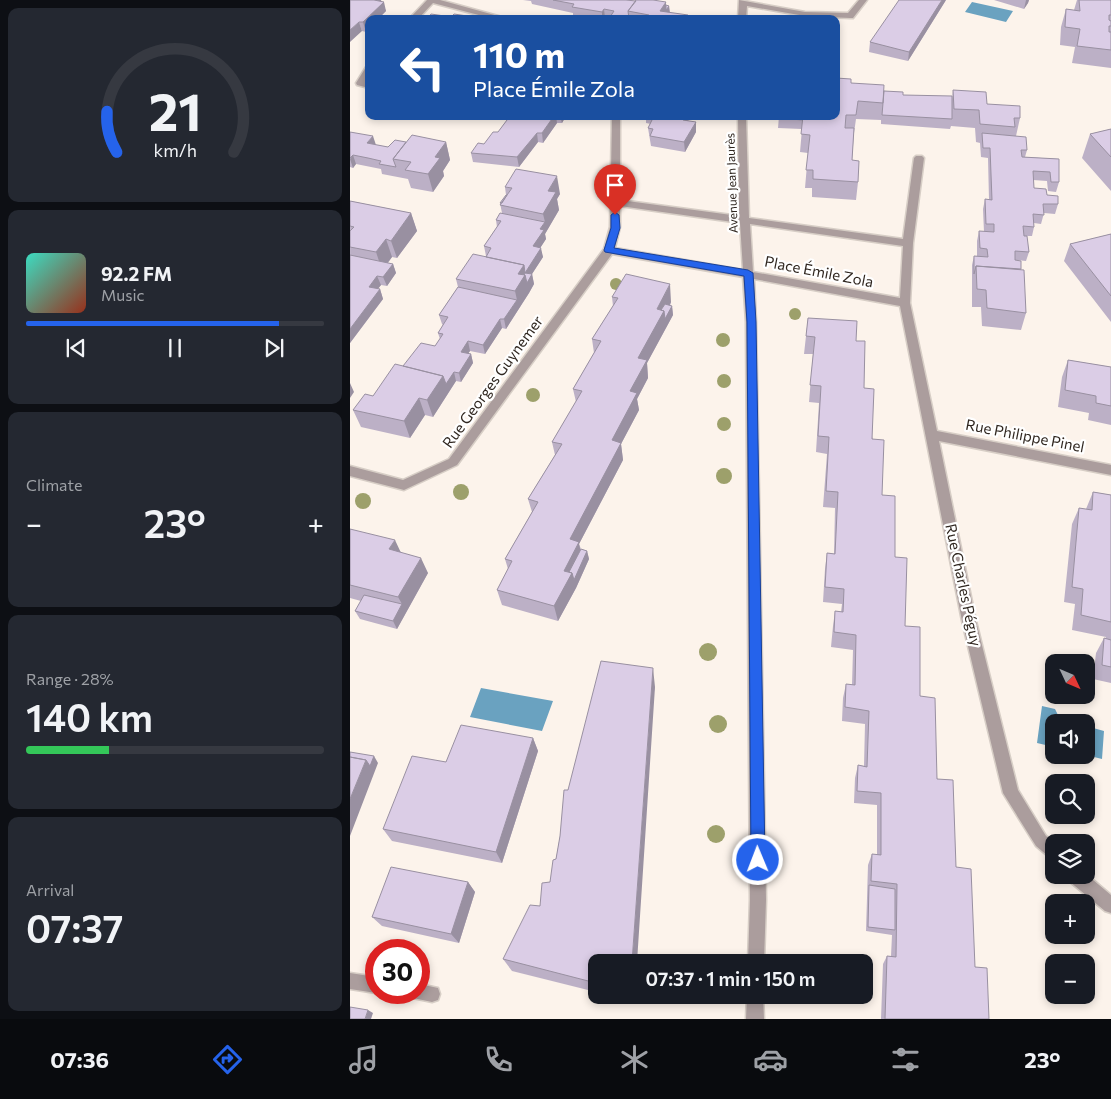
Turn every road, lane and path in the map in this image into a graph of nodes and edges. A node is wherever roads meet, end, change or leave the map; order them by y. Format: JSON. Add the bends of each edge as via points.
{"nodes":[{"id":1,"x":432,"y":0,"type":"edge"},
{"id":2,"x":862,"y":0,"type":"edge"},
{"id":3,"x":743,"y":2,"type":"edge"},
{"id":4,"x":416,"y":15,"type":"edge"},
{"id":5,"x":490,"y":15,"type":"edge"},
{"id":6,"x":742,"y":15,"type":"edge"},
{"id":7,"x":827,"y":15,"type":"edge"},
{"id":8,"x":840,"y":16,"type":"edge"},
{"id":9,"x":365,"y":75,"type":"edge"},
{"id":10,"x":365,"y":84,"type":"edge"},
{"id":11,"x":616,"y":120,"type":"edge"},
{"id":12,"x":742,"y":120,"type":"edge"},
{"id":13,"x":919,"y":158,"type":"dead end"},
{"id":14,"x":615,"y":202,"type":"junction"},
{"id":15,"x":746,"y":221,"type":"junction"},
{"id":16,"x":908,"y":243,"type":"junction"},
{"id":17,"x":609,"y":250,"type":"junction"},
{"id":18,"x":748,"y":273,"type":"junction"},
{"id":19,"x":905,"y":303,"type":"junction"},
{"id":20,"x":932,"y":435,"type":"junction"},
{"id":21,"x":1111,"y":470,"type":"edge"},
{"id":22,"x":350,"y":471,"type":"edge"},
{"id":23,"x":1045,"y":845,"type":"edge"},
{"id":24,"x":1086,"y":884,"type":"edge"},
{"id":25,"x":1111,"y":905,"type":"edge"},
{"id":26,"x":756,"y":954,"type":"edge"},
{"id":27,"x":350,"y":981,"type":"edge"},
{"id":28,"x":365,"y":983,"type":"edge"},
{"id":29,"x":755,"y":1004,"type":"edge"},
{"id":30,"x":754,"y":1019,"type":"edge"}],
"edges":[{"from":1,"to":4,"type":"street"},
{"from":1,"to":5,"type":"street"},
{"from":2,"to":8,"type":"street","via":[[850,16]]},
{"from":3,"to":6,"type":"street"},
{"from":3,"to":7,"type":"street","via":[[804,14]]},
{"from":9,"to":10,"type":"street","via":[[360,83]]},
{"from":11,"to":14,"type":"street","name":"Rue Georges Guynemer"},
{"from":12,"to":15,"type":"street","name":"Avenue Jean Jaurès"},
{"from":13,"to":16,"type":"street"},
{"from":14,"to":15,"type":"street"},
{"from":14,"to":17,"type":"street","name":"Rue Georges Guynemer","via":[[615,228]]},
{"from":15,"to":16,"type":"street"},
{"from":15,"to":18,"type":"street","name":"Avenue Jean Jaurès"},
{"from":16,"to":19,"type":"street"},
{"from":17,"to":18,"type":"street","name":"Place Émile Zola"},
{"from":17,"to":22,"type":"street","name":"Rue Georges Guynemer","via":[[454,462],[404,485]]},
{"from":18,"to":19,"type":"street","name":"Place Émile Zola","via":[[795,285]]},
{"from":18,"to":26,"type":"street","name":"Avenue Jean Jaurès","via":[[752,322]]},
{"from":19,"to":20,"type":"street","name":"Rue Charles Péguy"},
{"from":20,"to":21,"type":"street","name":"Rue Philippe Pinel"},
{"from":20,"to":23,"type":"street","name":"Rue Charles Péguy","via":[[969,621],[1012,793]]},
{"from":24,"to":25,"type":"street"},
{"from":27,"to":28,"type":"street"},
{"from":29,"to":30,"type":"street"}]}
